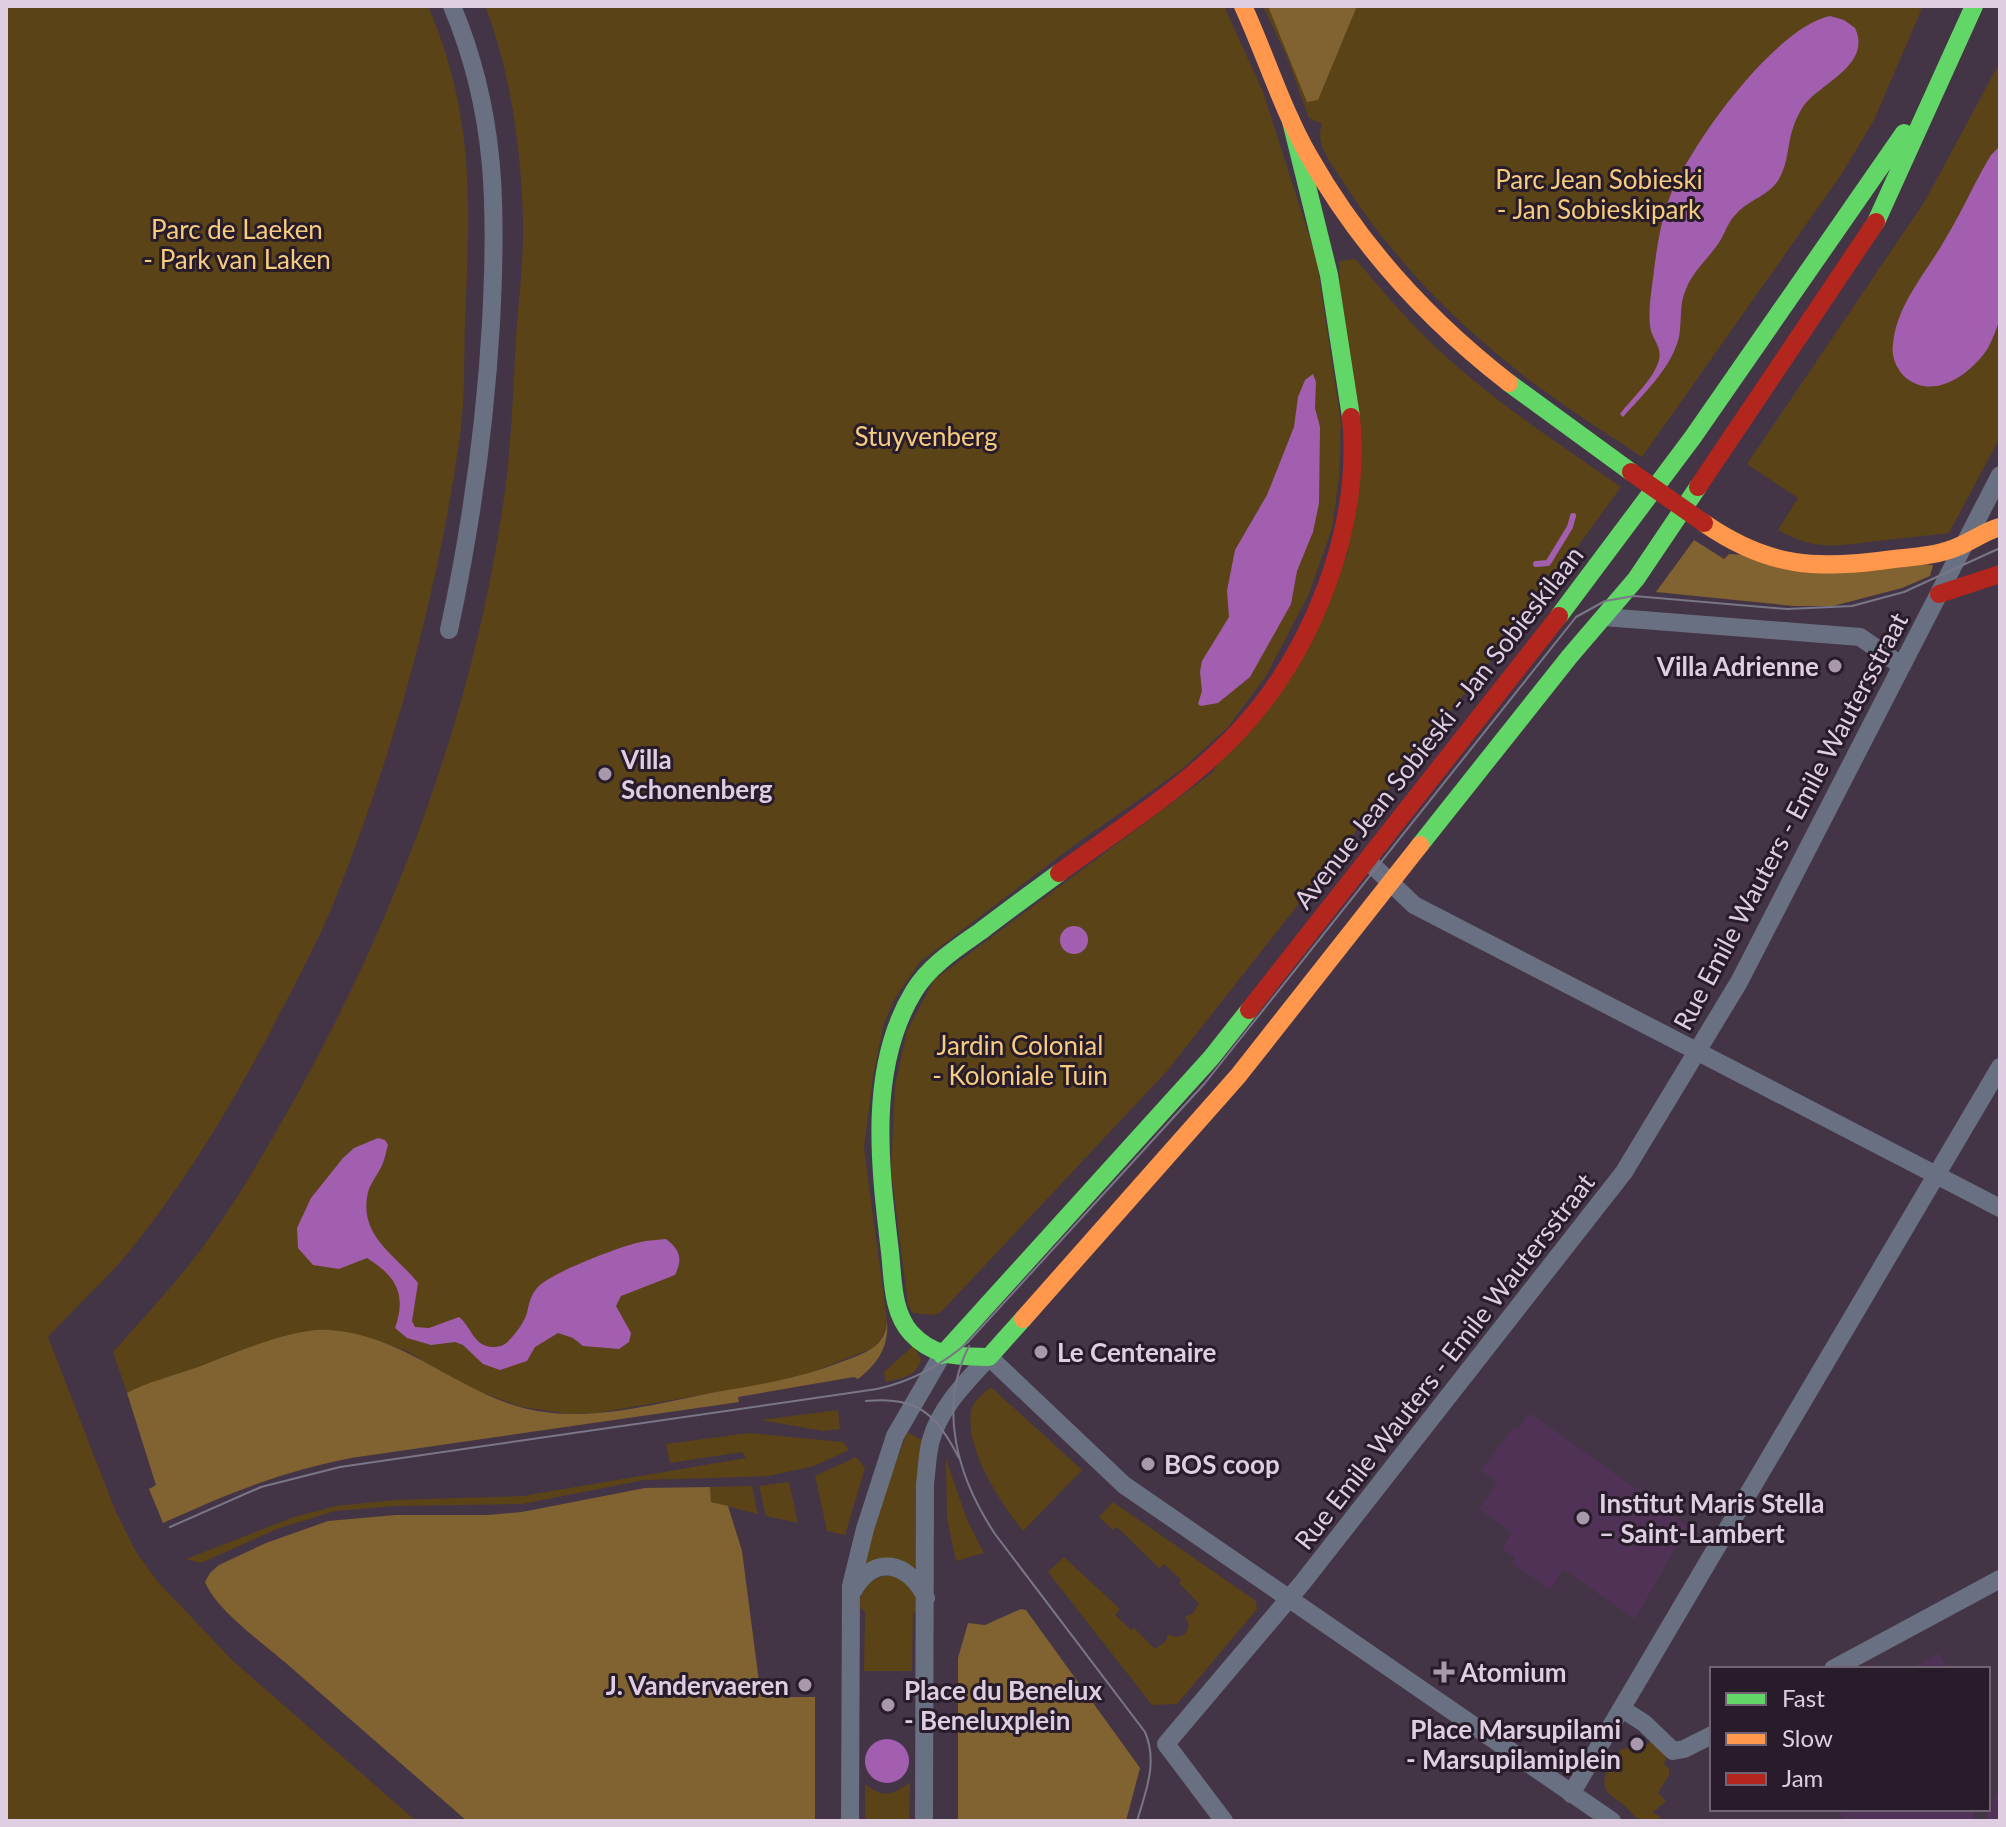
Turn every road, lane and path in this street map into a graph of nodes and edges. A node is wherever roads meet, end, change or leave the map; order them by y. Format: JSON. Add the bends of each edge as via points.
{"nodes":[{"id":1,"x":452,"y":6,"type":"edge"},
{"id":2,"x":1243,"y":6,"type":"edge"},
{"id":3,"x":1961,"y":6,"type":"edge"},
{"id":4,"x":1982,"y":8,"type":"edge"},
{"id":5,"x":1291,"y":121,"type":"junction"},
{"id":6,"x":2000,"y":475,"type":"edge"},
{"id":7,"x":2000,"y":527,"type":"edge"},
{"id":8,"x":1964,"y":545,"type":"junction"},
{"id":9,"x":2000,"y":574,"type":"edge"},
{"id":10,"x":1939,"y":594,"type":"junction"},
{"id":11,"x":1604,"y":617,"type":"junction"},
{"id":12,"x":449,"y":630,"type":"dead end"},
{"id":13,"x":1902,"y":666,"type":"junction"},
{"id":14,"x":1368,"y":861,"type":"junction"},
{"id":15,"x":1391,"y":884,"type":"junction"},
{"id":16,"x":1697,"y":1053,"type":"junction"},
{"id":17,"x":2000,"y":1067,"type":"edge"},
{"id":18,"x":1937,"y":1175,"type":"junction"},
{"id":19,"x":2000,"y":1208,"type":"edge"},
{"id":20,"x":942,"y":1355,"type":"junction"},
{"id":21,"x":989,"y":1357,"type":"junction"},
{"id":22,"x":915,"y":1399,"type":"junction"},
{"id":23,"x":941,"y":1417,"type":"junction"},
{"id":24,"x":2000,"y":1579,"type":"edge"},
{"id":25,"x":849,"y":1599,"type":"junction"},
{"id":26,"x":1288,"y":1599,"type":"junction"},
{"id":27,"x":927,"y":1601,"type":"junction"},
{"id":28,"x":1837,"y":1667,"type":"edge"},
{"id":29,"x":1622,"y":1709,"type":"junction"},
{"id":30,"x":1710,"y":1736,"type":"edge"},
{"id":31,"x":1571,"y":1794,"type":"junction"},
{"id":32,"x":850,"y":1821,"type":"edge"},
{"id":33,"x":924,"y":1821,"type":"edge"},
{"id":34,"x":1224,"y":1821,"type":"edge"},
{"id":35,"x":1612,"y":1821,"type":"edge"}],
"edges":[{"from":1,"to":12,"type":"street","via":[[483,104],[494,205],[482,438]]},
{"from":2,"to":5,"type":"street"},
{"from":3,"to":14,"type":"street","name":"Avenue Jean Sobieski - Jan Sobieskilaan","via":[[1911,121],[1861,198],[1604,556]]},
{"from":4,"to":11,"type":"street","via":[[1882,213],[1636,579]]},
{"from":5,"to":8,"type":"street","bridge":true,"via":[[1351,223],[1430,317],[1501,380],[1730,541],[1796,563],[1843,564]]},
{"from":5,"to":20,"type":"street","via":[[1328,260],[1351,419],[1352,470],[1338,543],[1304,632],[1240,729],[1197,771],[938,962],[904,1006],[884,1086],[881,1177],[900,1317],[912,1334]]},
{"from":6,"to":8,"type":"street","name":"Rue Emile Wauters - Emile Wautersstraat"},
{"from":7,"to":8,"type":"street"},
{"from":8,"to":10,"type":"street","name":"Rue Emile Wauters - Emile Wautersstraat"},
{"from":9,"to":10,"type":"street"},
{"from":10,"to":13,"type":"street","name":"Rue Emile Wauters - Emile Wautersstraat"},
{"from":11,"to":13,"type":"street","via":[[1860,637]]},
{"from":11,"to":15,"type":"street"},
{"from":13,"to":16,"type":"street","name":"Rue Emile Wauters - Emile Wautersstraat","via":[[1744,973]]},
{"from":14,"to":15,"type":"street"},
{"from":14,"to":20,"type":"street","name":"Avenue Jean Sobieski - Jan Sobieskilaan","via":[[1211,1058]]},
{"from":15,"to":16,"type":"street","via":[[1414,905]]},
{"from":15,"to":21,"type":"street","via":[[1238,1076]]},
{"from":16,"to":18,"type":"street"},
{"from":16,"to":26,"type":"street","name":"Rue Emile Wauters - Emile Wautersstraat","via":[[1618,1181]]},
{"from":17,"to":18,"type":"street"},
{"from":18,"to":19,"type":"street"},
{"from":18,"to":29,"type":"street"},
{"from":20,"to":21,"type":"street"},
{"from":20,"to":22,"type":"street","name":"Avenue Jean Sobieski - Jan Sobieskilaan"},
{"from":21,"to":23,"type":"street"},
{"from":21,"to":26,"type":"street","via":[[1115,1478]]},
{"from":22,"to":23,"type":"street"},
{"from":22,"to":25,"type":"street","name":"Avenue Jean Sobieski - Jan Sobieskilaan","via":[[895,1436]]},
{"from":23,"to":27,"type":"street","via":[[931,1439],[925,1484]]},
{"from":24,"to":28,"type":"street"},
{"from":25,"to":27,"type":"street","via":[[870,1571],[892,1567],[914,1578]]},
{"from":25,"to":32,"type":"street","name":"Avenue Jean Sobieski - Jan Sobieskilaan"},
{"from":26,"to":31,"type":"street"},
{"from":26,"to":34,"type":"street","name":"Rue Emile Wauters - Emile Wautersstraat","via":[[1166,1744]]},
{"from":27,"to":33,"type":"street"},
{"from":29,"to":30,"type":"street","via":[[1673,1751]]},
{"from":29,"to":31,"type":"street"},
{"from":31,"to":35,"type":"street"}]}
